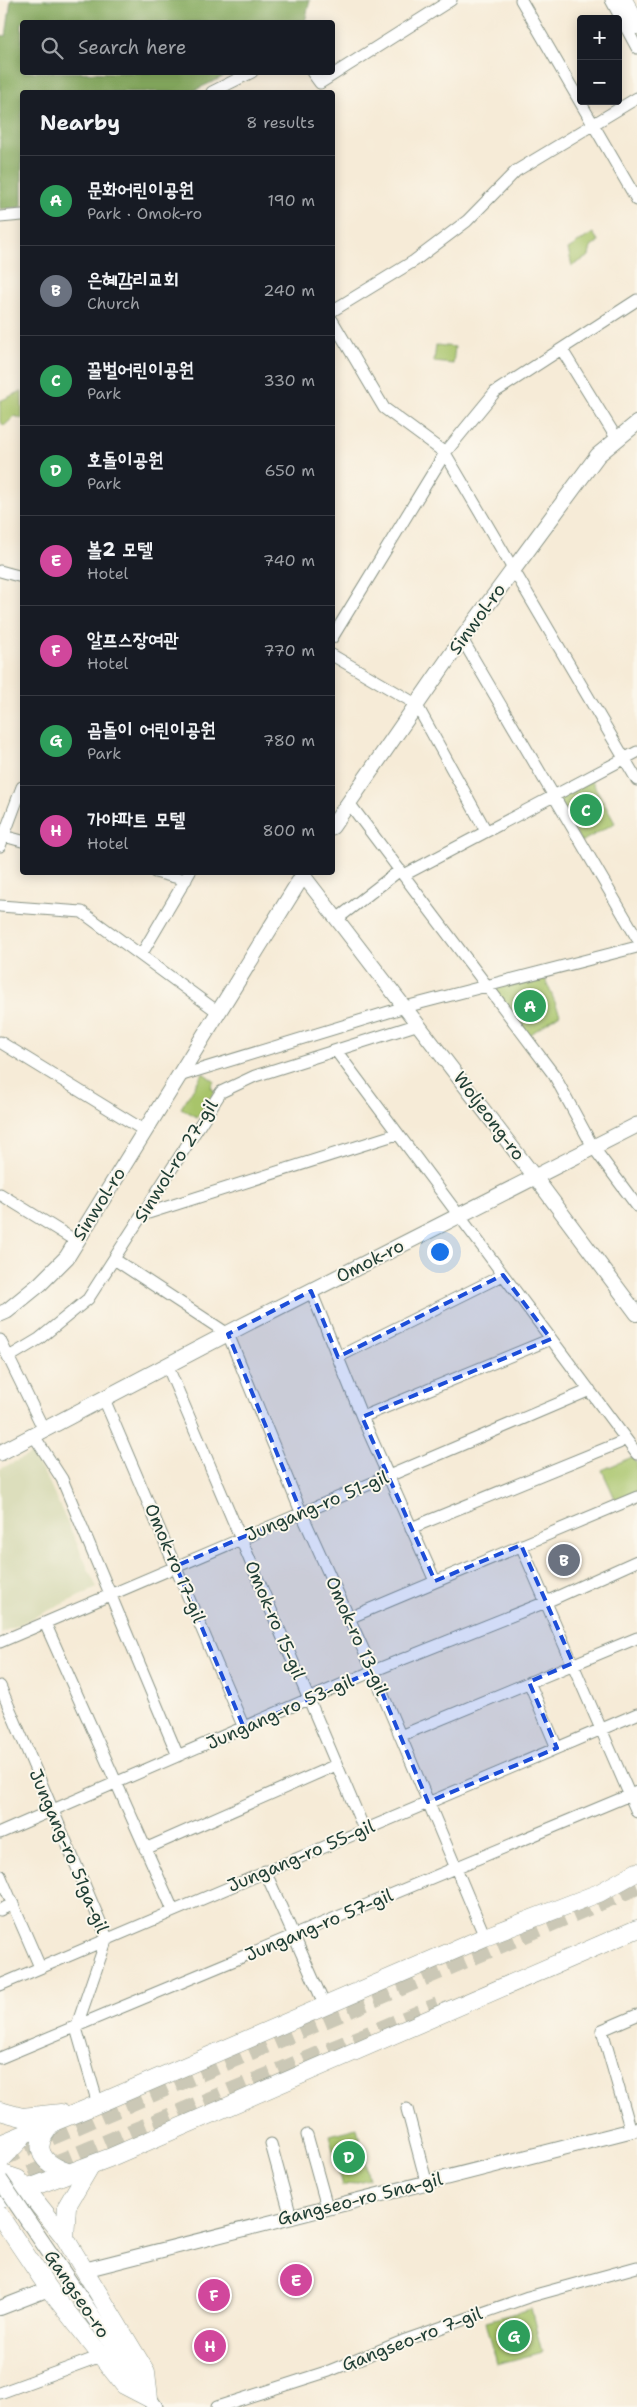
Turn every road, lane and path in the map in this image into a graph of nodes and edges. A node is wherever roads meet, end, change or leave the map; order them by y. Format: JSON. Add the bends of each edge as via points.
{"nodes":[{"id":1,"x":451,"y":0,"type":"edge"},
{"id":2,"x":521,"y":0,"type":"edge"},
{"id":3,"x":611,"y":0,"type":"edge"},
{"id":4,"x":438,"y":4,"type":"edge"},
{"id":5,"x":628,"y":14,"type":"edge"},
{"id":6,"x":637,"y":48,"type":"edge"},
{"id":7,"x":335,"y":73,"type":"edge"},
{"id":8,"x":246,"y":75,"type":"edge"},
{"id":9,"x":314,"y":75,"type":"edge"},
{"id":10,"x":332,"y":75,"type":"edge"},
{"id":11,"x":216,"y":90,"type":"edge"},
{"id":12,"x":637,"y":98,"type":"edge"},
{"id":13,"x":592,"y":124,"type":"junction"},
{"id":14,"x":637,"y":200,"type":"edge"},
{"id":15,"x":20,"y":215,"type":"edge"},
{"id":16,"x":0,"y":217,"type":"edge"},
{"id":17,"x":637,"y":300,"type":"edge"},
{"id":18,"x":335,"y":309,"type":"edge"},
{"id":19,"x":335,"y":325,"type":"edge"},
{"id":20,"x":562,"y":350,"type":"junction"},
{"id":21,"x":637,"y":423,"type":"edge"},
{"id":22,"x":617,"y":439,"type":"junction"},
{"id":23,"x":445,"y":454,"type":"junction"},
{"id":24,"x":514,"y":568,"type":"junction"},
{"id":25,"x":0,"y":572,"type":"edge"},
{"id":26,"x":20,"y":577,"type":"edge"},
{"id":27,"x":335,"y":633,"type":"edge"},
{"id":28,"x":462,"y":639,"type":"junction"},
{"id":29,"x":335,"y":657,"type":"edge"},
{"id":30,"x":416,"y":704,"type":"junction"},
{"id":31,"x":637,"y":752,"type":"edge"},
{"id":32,"x":625,"y":759,"type":"junction"},
{"id":33,"x":637,"y":780,"type":"edge"},
{"id":34,"x":20,"y":792,"type":"edge"},
{"id":35,"x":553,"y":795,"type":"junction"},
{"id":36,"x":349,"y":803,"type":"junction"},
{"id":37,"x":335,"y":824,"type":"edge"},
{"id":38,"x":486,"y":831,"type":"junction"},
{"id":39,"x":2,"y":841,"type":"edge"},
{"id":40,"x":20,"y":841,"type":"edge"},
{"id":41,"x":402,"y":873,"type":"junction"},
{"id":42,"x":302,"y":875,"type":"edge"},
{"id":43,"x":304,"y":875,"type":"edge"},
{"id":44,"x":188,"y":876,"type":"edge"},
{"id":45,"x":0,"y":906,"type":"edge"},
{"id":46,"x":337,"y":919,"type":"junction"},
{"id":47,"x":637,"y":938,"type":"edge"},
{"id":48,"x":637,"y":947,"type":"edge"},
{"id":49,"x":141,"y":955,"type":"junction"},
{"id":50,"x":487,"y":986,"type":"junction"},
{"id":51,"x":405,"y":1007,"type":"junction"},
{"id":52,"x":218,"y":1012,"type":"junction"},
{"id":53,"x":419,"y":1024,"type":"junction"},
{"id":54,"x":0,"y":1042,"type":"edge"},
{"id":55,"x":337,"y":1052,"type":"junction"},
{"id":56,"x":179,"y":1076,"type":"junction"},
{"id":57,"x":637,"y":1125,"type":"edge"},
{"id":58,"x":145,"y":1131,"type":"junction"},
{"id":59,"x":398,"y":1134,"type":"junction"},
{"id":60,"x":593,"y":1147,"type":"junction"},
{"id":61,"x":535,"y":1176,"type":"junction"},
{"id":62,"x":0,"y":1194,"type":"edge"},
{"id":63,"x":637,"y":1206,"type":"edge"},
{"id":64,"x":142,"y":1215,"type":"junction"},
{"id":65,"x":458,"y":1216,"type":"junction"},
{"id":66,"x":76,"y":1241,"type":"junction"},
{"id":67,"x":114,"y":1259,"type":"junction"},
{"id":68,"x":503,"y":1275,"type":"junction"},
{"id":69,"x":311,"y":1291,"type":"junction"},
{"id":70,"x":0,"y":1314,"type":"edge"},
{"id":71,"x":637,"y":1314,"type":"edge"},
{"id":72,"x":228,"y":1334,"type":"junction"},
{"id":73,"x":552,"y":1339,"type":"junction"},
{"id":74,"x":0,"y":1340,"type":"edge"},
{"id":75,"x":9,"y":1357,"type":"junction"},
{"id":76,"x":338,"y":1357,"type":"junction"},
{"id":77,"x":167,"y":1365,"type":"junction"},
{"id":78,"x":590,"y":1390,"type":"junction"},
{"id":79,"x":104,"y":1399,"type":"junction"},
{"id":80,"x":362,"y":1417,"type":"junction"},
{"id":81,"x":39,"y":1433,"type":"junction"},
{"id":82,"x":619,"y":1443,"type":"dead end"},
{"id":83,"x":0,"y":1453,"type":"edge"},
{"id":84,"x":637,"y":1454,"type":"edge"},
{"id":85,"x":388,"y":1476,"type":"junction"},
{"id":86,"x":637,"y":1497,"type":"edge"},
{"id":87,"x":301,"y":1512,"type":"junction"},
{"id":88,"x":411,"y":1528,"type":"junction"},
{"id":89,"x":240,"y":1538,"type":"junction"},
{"id":90,"x":521,"y":1546,"type":"junction"},
{"id":91,"x":637,"y":1562,"type":"edge"},
{"id":92,"x":176,"y":1566,"type":"junction"},
{"id":93,"x":435,"y":1581,"type":"junction"},
{"id":94,"x":112,"y":1594,"type":"junction"},
{"id":95,"x":546,"y":1602,"type":"junction"},
{"id":96,"x":349,"y":1618,"type":"junction"},
{"id":97,"x":46,"y":1624,"type":"junction"},
{"id":98,"x":637,"y":1638,"type":"edge"},
{"id":99,"x":0,"y":1642,"type":"edge"},
{"id":100,"x":573,"y":1663,"type":"junction"},
{"id":101,"x":373,"y":1671,"type":"junction"},
{"id":102,"x":529,"y":1682,"type":"junction"},
{"id":103,"x":0,"y":1686,"type":"edge"},
{"id":104,"x":309,"y":1701,"type":"junction"},
{"id":105,"x":637,"y":1714,"type":"edge"},
{"id":106,"x":244,"y":1728,"type":"junction"},
{"id":107,"x":602,"y":1729,"type":"junction"},
{"id":108,"x":400,"y":1736,"type":"junction"},
{"id":109,"x":557,"y":1748,"type":"junction"},
{"id":110,"x":178,"y":1756,"type":"junction"},
{"id":111,"x":336,"y":1765,"type":"junction"},
{"id":112,"x":117,"y":1782,"type":"junction"},
{"id":113,"x":633,"y":1793,"type":"edge"},
{"id":114,"x":428,"y":1802,"type":"junction"},
{"id":115,"x":53,"y":1811,"type":"junction"},
{"id":116,"x":637,"y":1812,"type":"edge"},
{"id":117,"x":364,"y":1830,"type":"junction"},
{"id":118,"x":0,"y":1833,"type":"edge"},
{"id":119,"x":145,"y":1849,"type":"junction"},
{"id":120,"x":455,"y":1867,"type":"junction"},
{"id":121,"x":265,"y":1871,"type":"junction"},
{"id":122,"x":637,"y":1872,"type":"edge"},
{"id":123,"x":0,"y":1875,"type":"edge"},
{"id":124,"x":637,"y":1880,"type":"edge"},
{"id":125,"x":599,"y":1893,"type":"junction"},
{"id":126,"x":13,"y":1904,"type":"junction"},
{"id":127,"x":0,"y":1910,"type":"edge"},
{"id":128,"x":173,"y":1910,"type":"junction"},
{"id":129,"x":637,"y":1929,"type":"edge"},
{"id":130,"x":294,"y":1936,"type":"junction"},
{"id":131,"x":107,"y":1938,"type":"junction"},
{"id":132,"x":485,"y":1938,"type":"junction"},
{"id":133,"x":40,"y":1968,"type":"junction"},
{"id":134,"x":0,"y":1985,"type":"edge"},
{"id":135,"x":325,"y":2006,"type":"junction"},
{"id":136,"x":637,"y":2015,"type":"edge"},
{"id":137,"x":76,"y":2028,"type":"junction"},
{"id":138,"x":0,"y":2058,"type":"edge"},
{"id":139,"x":92,"y":2107,"type":"junction"},
{"id":140,"x":407,"y":2108,"type":"dead end"},
{"id":141,"x":0,"y":2111,"type":"edge"},
{"id":142,"x":53,"y":2123,"type":"junction"},
{"id":143,"x":634,"y":2130,"type":"edge"},
{"id":144,"x":29,"y":2132,"type":"junction"},
{"id":145,"x":307,"y":2135,"type":"dead end"},
{"id":146,"x":0,"y":2144,"type":"edge"},
{"id":147,"x":271,"y":2144,"type":"dead end"},
{"id":148,"x":0,"y":2161,"type":"edge"},
{"id":149,"x":92,"y":2165,"type":"junction"},
{"id":150,"x":0,"y":2173,"type":"edge"},
{"id":151,"x":70,"y":2173,"type":"junction"},
{"id":152,"x":0,"y":2180,"type":"edge"},
{"id":153,"x":426,"y":2182,"type":"junction"},
{"id":154,"x":26,"y":2188,"type":"junction"},
{"id":155,"x":0,"y":2199,"type":"edge"},
{"id":156,"x":327,"y":2207,"type":"junction"},
{"id":157,"x":44,"y":2212,"type":"junction"},
{"id":158,"x":291,"y":2217,"type":"junction"},
{"id":159,"x":4,"y":2223,"type":"edge"},
{"id":160,"x":65,"y":2238,"type":"junction"},
{"id":161,"x":637,"y":2267,"type":"edge"},
{"id":162,"x":84,"y":2270,"type":"junction"},
{"id":163,"x":48,"y":2289,"type":"junction"},
{"id":164,"x":0,"y":2308,"type":"edge"},
{"id":165,"x":101,"y":2356,"type":"junction"},
{"id":166,"x":0,"y":2394,"type":"edge"},
{"id":167,"x":152,"y":2402,"type":"edge"},
{"id":168,"x":217,"y":2407,"type":"edge"}],
"edges":[{"from":1,"to":4,"type":"street"},
{"from":2,"to":13,"type":"street"},
{"from":3,"to":5,"type":"street"},
{"from":4,"to":7,"type":"street"},
{"from":5,"to":6,"type":"street"},
{"from":8,"to":11,"type":"street"},
{"from":9,"to":10,"type":"street","via":[[320,83]]},
{"from":12,"to":13,"type":"street"},
{"from":13,"to":14,"type":"street"},
{"from":13,"to":18,"type":"street","via":[[516,171],[467,221],[414,260]]},
{"from":15,"to":16,"type":"street"},
{"from":17,"to":20,"type":"street"},
{"from":19,"to":23,"type":"street","via":[[384,408]]},
{"from":20,"to":22,"type":"street"},
{"from":20,"to":23,"type":"street","via":[[495,392]]},
{"from":21,"to":22,"type":"main road","name":"Sinwol-ro"},
{"from":22,"to":24,"type":"main road","name":"Sinwol-ro","via":[[598,455]]},
{"from":23,"to":24,"type":"street"},
{"from":23,"to":27,"type":"street"},
{"from":24,"to":28,"type":"main road","name":"Sinwol-ro"},
{"from":24,"to":32,"type":"street"},
{"from":25,"to":26,"type":"street"},
{"from":28,"to":30,"type":"main road","name":"Sinwol-ro"},
{"from":28,"to":35,"type":"street"},
{"from":29,"to":30,"type":"street"},
{"from":30,"to":36,"type":"main road","name":"Sinwol-ro"},
{"from":30,"to":38,"type":"street"},
{"from":31,"to":32,"type":"street"},
{"from":32,"to":33,"type":"street"},
{"from":32,"to":35,"type":"street"},
{"from":34,"to":39,"type":"street"},
{"from":35,"to":38,"type":"street"},
{"from":35,"to":47,"type":"street"},
{"from":36,"to":37,"type":"main road","name":"Sinwol-ro"},
{"from":36,"to":41,"type":"street"},
{"from":38,"to":41,"type":"street"},
{"from":39,"to":40,"type":"street"},
{"from":41,"to":46,"type":"street"},
{"from":41,"to":50,"type":"street"},
{"from":42,"to":52,"type":"main road","name":"Sinwol-ro"},
{"from":43,"to":46,"type":"street","name":"Woljeong-ro"},
{"from":44,"to":49,"type":"street"},
{"from":45,"to":49,"type":"street","via":[[82,912]]},
{"from":46,"to":51,"type":"street","name":"Woljeong-ro"},
{"from":48,"to":50,"type":"street"},
{"from":49,"to":52,"type":"street"},
{"from":50,"to":51,"type":"street"},
{"from":50,"to":60,"type":"street","via":[[554,1075]]},
{"from":51,"to":53,"type":"street","name":"Woljeong-ro"},
{"from":51,"to":56,"type":"street"},
{"from":52,"to":56,"type":"main road","name":"Sinwol-ro"},
{"from":53,"to":55,"type":"street","name":"Sinwol-ro 27-gil"},
{"from":53,"to":61,"type":"street","name":"Woljeong-ro"},
{"from":54,"to":58,"type":"street"},
{"from":55,"to":59,"type":"street"},
{"from":55,"to":64,"type":"street","name":"Sinwol-ro 27-gil","via":[[255,1076],[220,1092]]},
{"from":56,"to":58,"type":"main road","name":"Sinwol-ro"},
{"from":57,"to":60,"type":"main road","name":"Omok-ro"},
{"from":58,"to":66,"type":"main road","name":"Sinwol-ro"},
{"from":59,"to":64,"type":"street"},
{"from":59,"to":65,"type":"street"},
{"from":60,"to":61,"type":"main road","name":"Omok-ro"},
{"from":60,"to":63,"type":"street"},
{"from":61,"to":65,"type":"main road","name":"Omok-ro"},
{"from":61,"to":71,"type":"street","name":"Woljeong-ro"},
{"from":62,"to":66,"type":"street"},
{"from":64,"to":67,"type":"street","name":"Sinwol-ro 27-gil"},
{"from":65,"to":68,"type":"street"},
{"from":65,"to":69,"type":"main road","name":"Omok-ro"},
{"from":66,"to":70,"type":"main road","name":"Sinwol-ro","via":[[67,1257],[40,1284]]},
{"from":67,"to":72,"type":"street"},
{"from":67,"to":75,"type":"street","name":"Sinwol-ro 27-gil","via":[[88,1299],[46,1334]]},
{"from":68,"to":73,"type":"street"},
{"from":68,"to":76,"type":"street"},
{"from":69,"to":72,"type":"main road","name":"Omok-ro"},
{"from":69,"to":76,"type":"street"},
{"from":72,"to":77,"type":"main road","name":"Omok-ro"},
{"from":72,"to":87,"type":"street","name":"Omok-ro 13-gil"},
{"from":73,"to":78,"type":"street"},
{"from":73,"to":80,"type":"street"},
{"from":74,"to":75,"type":"street"},
{"from":75,"to":81,"type":"street"},
{"from":76,"to":80,"type":"street"},
{"from":77,"to":79,"type":"main road","name":"Omok-ro"},
{"from":77,"to":89,"type":"street","name":"Omok-ro 15-gil"},
{"from":78,"to":84,"type":"street"},
{"from":78,"to":85,"type":"street","name":"Jungang-ro 51-gil"},
{"from":79,"to":81,"type":"main road","name":"Omok-ro"},
{"from":79,"to":92,"type":"street","name":"Omok-ro 17-gil"},
{"from":80,"to":85,"type":"street"},
{"from":81,"to":83,"type":"main road","name":"Omok-ro"},
{"from":81,"to":94,"type":"street"},
{"from":82,"to":88,"type":"street"},
{"from":85,"to":87,"type":"street","name":"Jungang-ro 51-gil"},
{"from":85,"to":88,"type":"street"},
{"from":86,"to":90,"type":"street"},
{"from":87,"to":89,"type":"street","name":"Jungang-ro 51-gil"},
{"from":87,"to":96,"type":"street","name":"Omok-ro 13-gil"},
{"from":88,"to":93,"type":"street"},
{"from":89,"to":92,"type":"street","name":"Jungang-ro 51-gil"},
{"from":89,"to":104,"type":"street","name":"Omok-ro 15-gil"},
{"from":90,"to":93,"type":"street"},
{"from":90,"to":95,"type":"street"},
{"from":91,"to":95,"type":"street","name":"Jungang-ro 53-gil"},
{"from":92,"to":94,"type":"street","name":"Jungang-ro 51-gil"},
{"from":92,"to":106,"type":"street","name":"Omok-ro 17-gil"},
{"from":93,"to":96,"type":"street"},
{"from":94,"to":97,"type":"street","name":"Jungang-ro 51-gil"},
{"from":94,"to":110,"type":"street"},
{"from":95,"to":100,"type":"street"},
{"from":95,"to":101,"type":"street","name":"Jungang-ro 53-gil"},
{"from":96,"to":101,"type":"street","name":"Omok-ro 13-gil"},
{"from":97,"to":99,"type":"street","name":"Jungang-ro 51-gil"},
{"from":97,"to":112,"type":"street"},
{"from":98,"to":100,"type":"street"},
{"from":100,"to":102,"type":"street"},
{"from":100,"to":107,"type":"street"},
{"from":101,"to":104,"type":"street","name":"Jungang-ro 53-gil"},
{"from":101,"to":108,"type":"street","name":"Omok-ro 13-gil"},
{"from":102,"to":108,"type":"street"},
{"from":102,"to":109,"type":"street"},
{"from":103,"to":115,"type":"street","name":"Jungang-ro 51ga-gil"},
{"from":104,"to":106,"type":"street","name":"Jungang-ro 53-gil"},
{"from":104,"to":111,"type":"street","name":"Omok-ro 15-gil"},
{"from":105,"to":107,"type":"street","name":"Jungang-ro 55-gil"},
{"from":106,"to":110,"type":"street","name":"Jungang-ro 53-gil"},
{"from":107,"to":109,"type":"street","name":"Jungang-ro 55-gil"},
{"from":107,"to":113,"type":"street"},
{"from":108,"to":114,"type":"street","name":"Omok-ro 13-gil"},
{"from":109,"to":114,"type":"street","name":"Jungang-ro 55-gil"},
{"from":110,"to":112,"type":"street","name":"Jungang-ro 53-gil"},
{"from":111,"to":117,"type":"street","name":"Omok-ro 15-gil"},
{"from":111,"to":119,"type":"street"},
{"from":112,"to":115,"type":"street","name":"Jungang-ro 53-gil"},
{"from":112,"to":119,"type":"street"},
{"from":113,"to":116,"type":"street"},
{"from":113,"to":120,"type":"street","name":"Jungang-ro 57-gil"},
{"from":114,"to":117,"type":"street","name":"Jungang-ro 55-gil"},
{"from":114,"to":120,"type":"street","name":"Omok-ro 13-gil"},
{"from":115,"to":118,"type":"street","name":"Jungang-ro 53-gil"},
{"from":115,"to":131,"type":"street","name":"Jungang-ro 51ga-gil"},
{"from":117,"to":121,"type":"street","name":"Jungang-ro 55-gil"},
{"from":119,"to":128,"type":"street"},
{"from":120,"to":130,"type":"street","name":"Jungang-ro 57-gil"},
{"from":120,"to":132,"type":"street","name":"Omok-ro 13-gil"},
{"from":121,"to":128,"type":"street","name":"Jungang-ro 55-gil"},
{"from":121,"to":130,"type":"street"},
{"from":122,"to":125,"type":"main road"},
{"from":123,"to":126,"type":"street"},
{"from":124,"to":125,"type":"main road"},
{"from":125,"to":132,"type":"main road"},
{"from":126,"to":127,"type":"street"},
{"from":126,"to":133,"type":"street"},
{"from":128,"to":131,"type":"street","name":"Jungang-ro 55-gil"},
{"from":129,"to":149,"type":"main road"},
{"from":130,"to":135,"type":"street"},
{"from":130,"to":137,"type":"street","name":"Jungang-ro 57-gil"},
{"from":131,"to":133,"type":"street","name":"Jungang-ro 55-gil"},
{"from":131,"to":137,"type":"street","name":"Jungang-ro 51ga-gil"},
{"from":132,"to":135,"type":"main road"},
{"from":133,"to":134,"type":"street","name":"Jungang-ro 55-gil"},
{"from":135,"to":139,"type":"main road"},
{"from":136,"to":143,"type":"street","via":[[602,2030]]},
{"from":137,"to":138,"type":"street","name":"Jungang-ro 57-gil"},
{"from":137,"to":139,"type":"street"},
{"from":139,"to":141,"type":"main road","via":[[22,2117]]},
{"from":139,"to":142,"type":"main road"},
{"from":140,"to":153,"type":"street"},
{"from":142,"to":144,"type":"main road"},
{"from":142,"to":151,"type":"main road","via":[[42,2134],[41,2151],[48,2164]]},
{"from":143,"to":153,"type":"street","name":"Gangseo-ro 5na-gil"},
{"from":144,"to":146,"type":"main road"},
{"from":144,"to":148,"type":"main road"},
{"from":145,"to":156,"type":"street"},
{"from":147,"to":158,"type":"street"},
{"from":149,"to":151,"type":"main road"},
{"from":149,"to":160,"type":"main road","via":[[67,2206]]},
{"from":150,"to":154,"type":"main road","via":[[18,2179]]},
{"from":151,"to":154,"type":"main road"},
{"from":152,"to":167,"type":"main road","name":"Gangseo-ro","bridge":true},
{"from":153,"to":156,"type":"street","name":"Gangseo-ro 5na-gil"},
{"from":154,"to":155,"type":"main road"},
{"from":154,"to":157,"type":"main road"},
{"from":156,"to":158,"type":"street","name":"Gangseo-ro 5na-gil"},
{"from":157,"to":159,"type":"main road","via":[[25,2208]]},
{"from":157,"to":160,"type":"main road"},
{"from":158,"to":162,"type":"street","name":"Gangseo-ro 5na-gil"},
{"from":159,"to":163,"type":"main road"},
{"from":160,"to":162,"type":"main road"},
{"from":161,"to":168,"type":"street","name":"Gangseo-ro 7-gil","via":[[528,2297],[329,2371]]},
{"from":162,"to":167,"type":"main road","via":[[146,2372]]},
{"from":163,"to":164,"type":"street"},
{"from":163,"to":165,"type":"main road"},
{"from":165,"to":166,"type":"street"},
{"from":165,"to":167,"type":"main road","via":[[124,2385]]}]}
